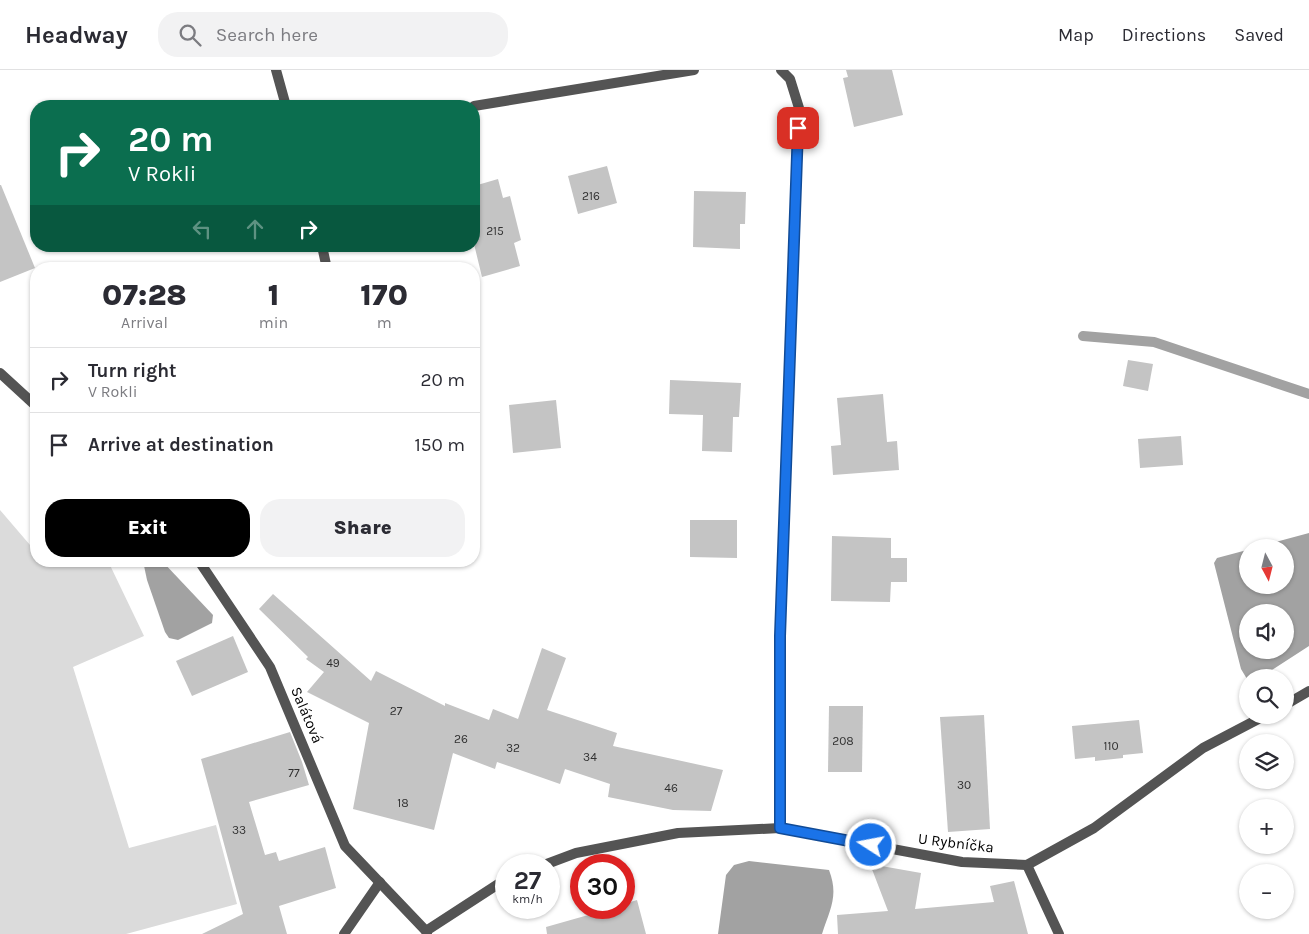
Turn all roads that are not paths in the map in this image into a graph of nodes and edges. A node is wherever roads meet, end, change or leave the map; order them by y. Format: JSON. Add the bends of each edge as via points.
{"nodes":[{"id":1,"x":276,"y":70,"type":"edge"},
{"id":2,"x":694,"y":70,"type":"edge"},
{"id":3,"x":781,"y":70,"type":"edge"},
{"id":4,"x":284,"y":100,"type":"edge"},
{"id":5,"x":480,"y":105,"type":"edge"},
{"id":6,"x":0,"y":373,"type":"edge"},
{"id":7,"x":30,"y":400,"type":"edge"},
{"id":8,"x":203,"y":567,"type":"edge"},
{"id":9,"x":1309,"y":691,"type":"edge"},
{"id":10,"x":1294,"y":700,"type":"edge"},
{"id":11,"x":1249,"y":724,"type":"edge"},
{"id":12,"x":780,"y":828,"type":"junction"},
{"id":13,"x":560,"y":859,"type":"edge"},
{"id":14,"x":1027,"y":865,"type":"junction"},
{"id":15,"x":380,"y":882,"type":"junction"},
{"id":16,"x":495,"y":886,"type":"edge"},
{"id":17,"x":426,"y":932,"type":"edge"},
{"id":18,"x":344,"y":934,"type":"edge"},
{"id":19,"x":1059,"y":934,"type":"edge"}],
"edges":[{"from":1,"to":4,"type":"street"},
{"from":2,"to":5,"type":"street"},
{"from":3,"to":12,"type":"street","via":[[790,79],[799,108],[780,636]]},
{"from":6,"to":7,"type":"street"},
{"from":8,"to":15,"type":"street","name":"Salátová","via":[[270,667],[345,846]]},
{"from":9,"to":10,"type":"street"},
{"from":11,"to":14,"type":"street","via":[[1203,748],[1094,828]]},
{"from":12,"to":13,"type":"street","name":"U Rybníčka","via":[[678,834],[576,853]]},
{"from":12,"to":14,"type":"street","name":"U Rybníčka","via":[[962,862]]},
{"from":14,"to":19,"type":"street"},
{"from":15,"to":17,"type":"street","name":"Salátová"},
{"from":15,"to":18,"type":"street"},
{"from":16,"to":17,"type":"street"}]}
